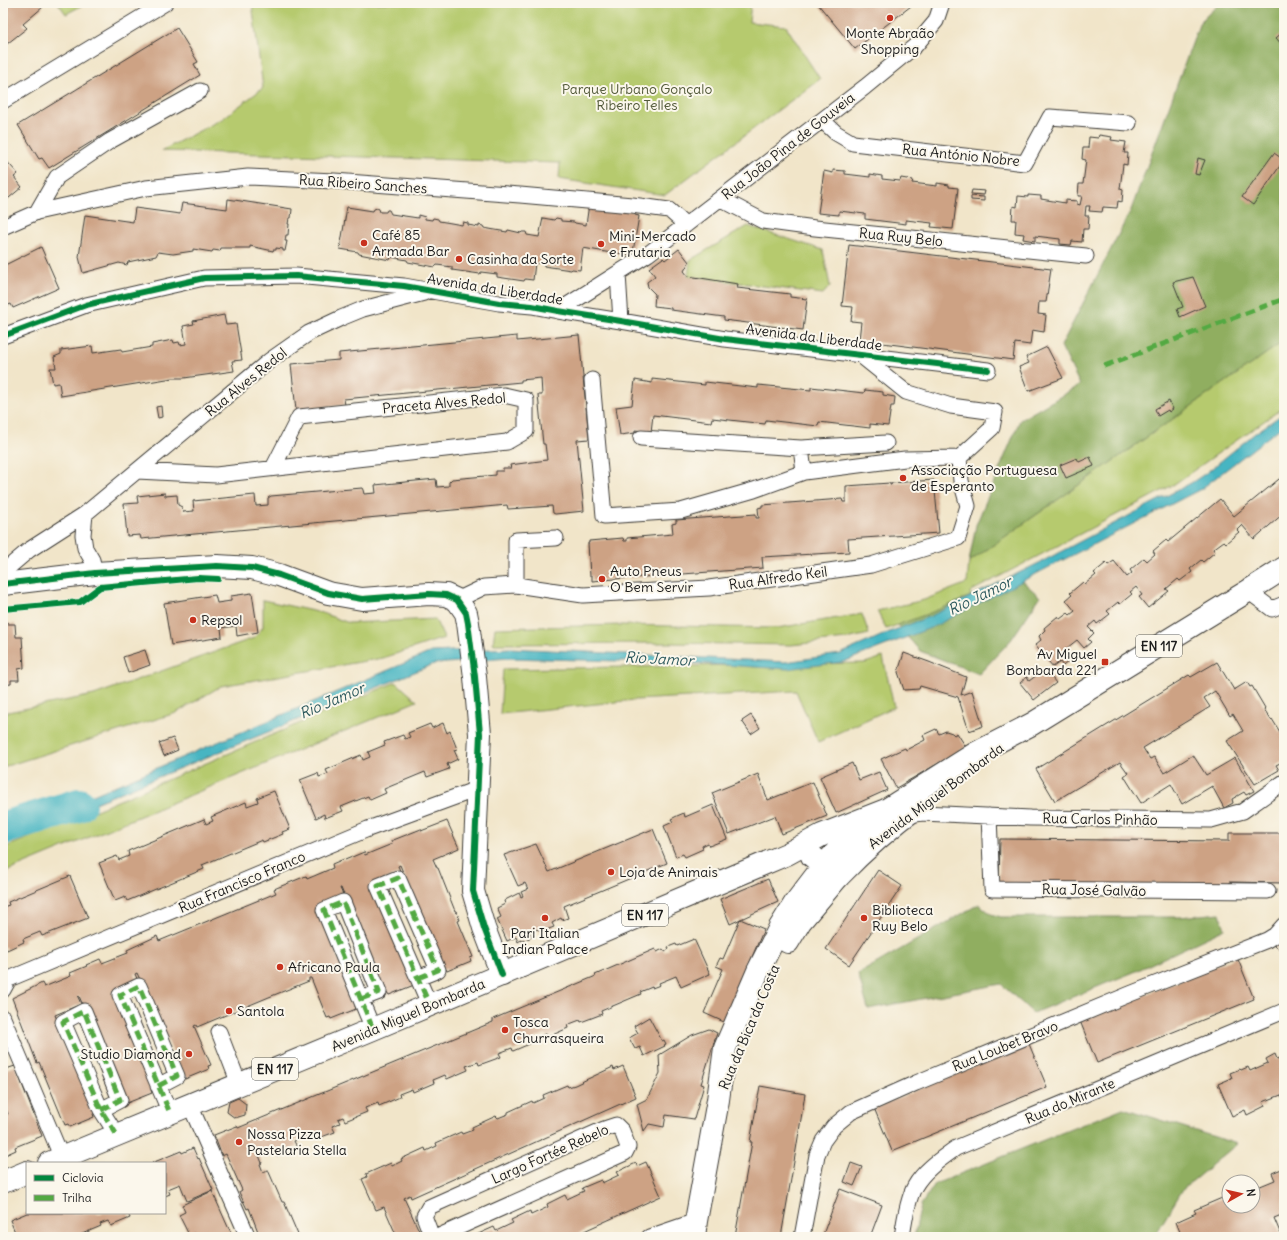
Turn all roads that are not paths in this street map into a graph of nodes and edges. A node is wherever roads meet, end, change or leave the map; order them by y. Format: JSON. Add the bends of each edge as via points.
{"nodes":[{"id":1,"x":164,"y":3,"type":"edge"},
{"id":2,"x":942,"y":3,"type":"edge"},
{"id":3,"x":200,"y":92,"type":"dead end"},
{"id":4,"x":3,"y":101,"type":"edge"},
{"id":5,"x":822,"y":120,"type":"junction"},
{"id":6,"x":1129,"y":123,"type":"dead end"},
{"id":7,"x":721,"y":199,"type":"junction"},
{"id":8,"x":37,"y":212,"type":"junction"},
{"id":9,"x":686,"y":225,"type":"junction"},
{"id":10,"x":3,"y":227,"type":"edge"},
{"id":11,"x":1086,"y":256,"type":"dead end"},
{"id":12,"x":618,"y":274,"type":"junction"},
{"id":13,"x":429,"y":291,"type":"junction"},
{"id":14,"x":558,"y":311,"type":"junction"},
{"id":15,"x":621,"y":321,"type":"junction"},
{"id":16,"x":3,"y":336,"type":"edge"},
{"id":17,"x":860,"y":355,"type":"junction"},
{"id":18,"x":988,"y":370,"type":"dead end"},
{"id":19,"x":592,"y":380,"type":"dead end"},
{"id":20,"x":641,"y":438,"type":"dead end"},
{"id":21,"x":886,"y":443,"type":"dead end"},
{"id":22,"x":801,"y":448,"type":"junction"},
{"id":23,"x":959,"y":458,"type":"junction"},
{"id":24,"x":272,"y":468,"type":"junction"},
{"id":25,"x":137,"y":471,"type":"junction"},
{"id":26,"x":804,"y":472,"type":"junction"},
{"id":27,"x":85,"y":514,"type":"junction"},
{"id":28,"x":556,"y":538,"type":"dead end"},
{"id":29,"x":1284,"y":568,"type":"edge"},
{"id":30,"x":3,"y":572,"type":"edge"},
{"id":31,"x":95,"y":573,"type":"junction"},
{"id":32,"x":3,"y":584,"type":"edge"},
{"id":33,"x":516,"y":585,"type":"junction"},
{"id":34,"x":1248,"y":591,"type":"junction"},
{"id":35,"x":456,"y":600,"type":"junction"},
{"id":36,"x":1284,"y":604,"type":"edge"},
{"id":37,"x":1284,"y":782,"type":"edge"},
{"id":38,"x":477,"y":789,"type":"junction"},
{"id":39,"x":896,"y":813,"type":"junction"},
{"id":40,"x":989,"y":816,"type":"junction"},
{"id":41,"x":787,"y":854,"type":"junction"},
{"id":42,"x":831,"y":871,"type":"junction"},
{"id":43,"x":1268,"y":891,"type":"dead end"},
{"id":44,"x":1284,"y":925,"type":"edge"},
{"id":45,"x":502,"y":975,"type":"junction"},
{"id":46,"x":418,"y":978,"type":"junction"},
{"id":47,"x":5,"y":984,"type":"edge"},
{"id":48,"x":361,"y":1000,"type":"junction"},
{"id":49,"x":430,"y":1006,"type":"junction"},
{"id":50,"x":1284,"y":1011,"type":"edge"},
{"id":51,"x":3,"y":1018,"type":"edge"},
{"id":52,"x":373,"y":1029,"type":"junction"},
{"id":53,"x":219,"y":1032,"type":"dead end"},
{"id":54,"x":239,"y":1084,"type":"junction"},
{"id":55,"x":158,"y":1086,"type":"junction"},
{"id":56,"x":190,"y":1105,"type":"junction"},
{"id":57,"x":101,"y":1110,"type":"junction"},
{"id":58,"x":170,"y":1113,"type":"junction"},
{"id":59,"x":117,"y":1135,"type":"junction"},
{"id":60,"x":55,"y":1160,"type":"edge"},
{"id":61,"x":26,"y":1172,"type":"edge"},
{"id":62,"x":3,"y":1182,"type":"edge"},
{"id":63,"x":695,"y":1229,"type":"edge"},
{"id":64,"x":248,"y":1237,"type":"edge"},
{"id":65,"x":432,"y":1237,"type":"edge"},
{"id":66,"x":437,"y":1237,"type":"edge"},
{"id":67,"x":649,"y":1237,"type":"edge"},
{"id":68,"x":802,"y":1237,"type":"edge"},
{"id":69,"x":902,"y":1237,"type":"edge"}],
"edges":[{"from":1,"to":4,"type":"street"},
{"from":2,"to":5,"type":"street","name":"Rua João Pina de Gouveia","via":[[936,21],[915,46]]},
{"from":3,"to":8,"type":"street","via":[[110,141],[57,176]]},
{"from":5,"to":6,"type":"street","name":"Rua António Nobre","via":[[836,133],[853,143],[1025,164],[1050,117]]},
{"from":5,"to":7,"type":"street","name":"Rua João Pina de Gouveia"},
{"from":7,"to":9,"type":"street","name":"Rua João Pina de Gouveia"},
{"from":7,"to":11,"type":"street","name":"Rua Ruy Belo","via":[[763,221]]},
{"from":8,"to":9,"type":"street","name":"Rua Ribeiro Sanches","via":[[146,188],[248,177],[334,181],[632,205],[669,210]]},
{"from":8,"to":10,"type":"street","name":"Rua Ribeiro Sanches"},
{"from":9,"to":12,"type":"street","name":"Rua João Pina de Gouveia"},
{"from":12,"to":14,"type":"street","name":"Rua João Pina de Gouveia"},
{"from":12,"to":15,"type":"street"},
{"from":13,"to":14,"type":"street","name":"Avenida da Liberdade"},
{"from":13,"to":16,"type":"street","name":"Avenida da Liberdade","via":[[404,286],[296,276],[204,278],[86,306]]},
{"from":13,"to":25,"type":"street","name":"Rua Alves Redol","via":[[363,310],[309,333],[269,361]]},
{"from":14,"to":15,"type":"street","name":"Avenida da Liberdade"},
{"from":15,"to":17,"type":"street","name":"Avenida da Liberdade","via":[[725,339]]},
{"from":17,"to":18,"type":"street","name":"Avenida da Liberdade"},
{"from":17,"to":23,"type":"street","name":"Avenida da Liberdade","via":[[906,392],[951,406],[995,412],[992,428]]},
{"from":19,"to":26,"type":"street","via":[[604,516],[681,511],[754,490]]},
{"from":20,"to":22,"type":"street"},
{"from":21,"to":22,"type":"street"},
{"from":22,"to":26,"type":"street"},
{"from":23,"to":26,"type":"street","via":[[905,459]]},
{"from":23,"to":33,"type":"street","name":"Rua Alfredo Keil","via":[[961,481],[968,506],[958,538],[871,565],[709,588],[583,595]]},
{"from":24,"to":24,"type":"street","name":"Praceta Alves Redol","via":[[507,442],[526,431],[526,400],[504,395],[299,417]]},
{"from":24,"to":25,"type":"street","name":"Praceta Alves Redol","via":[[216,475]]},
{"from":25,"to":27,"type":"street","name":"Rua Alves Redol"},
{"from":27,"to":30,"type":"street","name":"Rua Alves Redol","via":[[29,550]]},
{"from":27,"to":31,"type":"street","via":[[85,548],[92,560]]},
{"from":28,"to":33,"type":"street","via":[[516,540]]},
{"from":29,"to":34,"type":"main road","name":"Avenida Miguel Bombarda","number":"EN 117"},
{"from":31,"to":32,"type":"main road"},
{"from":31,"to":35,"type":"main road","via":[[217,566],[252,568],[328,593],[362,599],[429,594],[446,595]]},
{"from":33,"to":35,"type":"street","name":"Rua Alfredo Keil","via":[[484,587]]},
{"from":34,"to":36,"type":"street","via":[[1272,609]]},
{"from":34,"to":39,"type":"main road","name":"Avenida Miguel Bombarda","number":"EN 117","via":[[1032,724],[976,753]]},
{"from":35,"to":38,"type":"main road","via":[[466,613],[475,677],[480,734]]},
{"from":37,"to":40,"type":"street","name":"Rua Carlos Pinhão","via":[[1243,811],[1211,820]]},
{"from":38,"to":45,"type":"main road","via":[[473,891]]},
{"from":38,"to":47,"type":"street","name":"Rua Francisco Franco","via":[[368,829]]},
{"from":39,"to":40,"type":"street","name":"Rua Carlos Pinhão"},
{"from":39,"to":41,"type":"main road","name":"Avenida Miguel Bombarda","number":"EN 117","via":[[822,835]]},
{"from":39,"to":42,"type":"main road","name":"Avenida Miguel Bombarda","number":"EN 117","via":[[866,825],[838,850]]},
{"from":40,"to":43,"type":"street","name":"Rua José Galvão","via":[[992,889]]},
{"from":41,"to":42,"type":"main road","name":"Avenida Miguel Bombarda","number":"EN 117","via":[[808,854]]},
{"from":41,"to":45,"type":"main road","name":"Avenida Miguel Bombarda","number":"EN 117"},
{"from":42,"to":63,"type":"main road","name":"Rua da Bica da Costa","via":[[795,903],[784,921],[758,971],[725,1048]]},
{"from":44,"to":68,"type":"street","name":"Rua Loubet Bravo","via":[[1267,940],[1130,994],[851,1112],[834,1126],[823,1141]]},
{"from":45,"to":49,"type":"main road","name":"Avenida Miguel Bombarda","number":"EN 117"},
{"from":46,"to":46,"type":"street","via":[[378,886],[398,878],[438,970]]},
{"from":46,"to":49,"type":"street"},
{"from":48,"to":48,"type":"street","via":[[324,910],[343,902],[379,992]]},
{"from":48,"to":52,"type":"street"},
{"from":49,"to":52,"type":"main road","name":"Avenida Miguel Bombarda","number":"EN 117"},
{"from":50,"to":69,"type":"street","name":"Rua do Mirante","via":[[956,1148],[930,1167],[915,1186],[904,1219]]},
{"from":51,"to":60,"type":"street"},
{"from":52,"to":54,"type":"main road","name":"Avenida Miguel Bombarda","number":"EN 117"},
{"from":53,"to":54,"type":"street"},
{"from":54,"to":56,"type":"main road","name":"Avenida Miguel Bombarda","number":"EN 117"},
{"from":55,"to":55,"type":"street","via":[[177,1076],[139,986],[120,995]]},
{"from":55,"to":58,"type":"street"},
{"from":56,"to":58,"type":"main road","name":"Avenida Miguel Bombarda","number":"EN 117"},
{"from":56,"to":64,"type":"street"},
{"from":57,"to":57,"type":"street","via":[[120,1100],[84,1012],[63,1022]]},
{"from":57,"to":59,"type":"street"},
{"from":58,"to":59,"type":"main road","name":"Avenida Miguel Bombarda","number":"EN 117"},
{"from":59,"to":60,"type":"main road","name":"Avenida Miguel Bombarda","number":"EN 117"},
{"from":61,"to":62,"type":"main road"},
{"from":63,"to":67,"type":"street"},
{"from":65,"to":66,"type":"street","name":"Largo Fortée Rebelo","via":[[424,1216],[429,1208],[604,1129],[616,1125],[622,1131],[628,1147],[625,1153]]}]}
